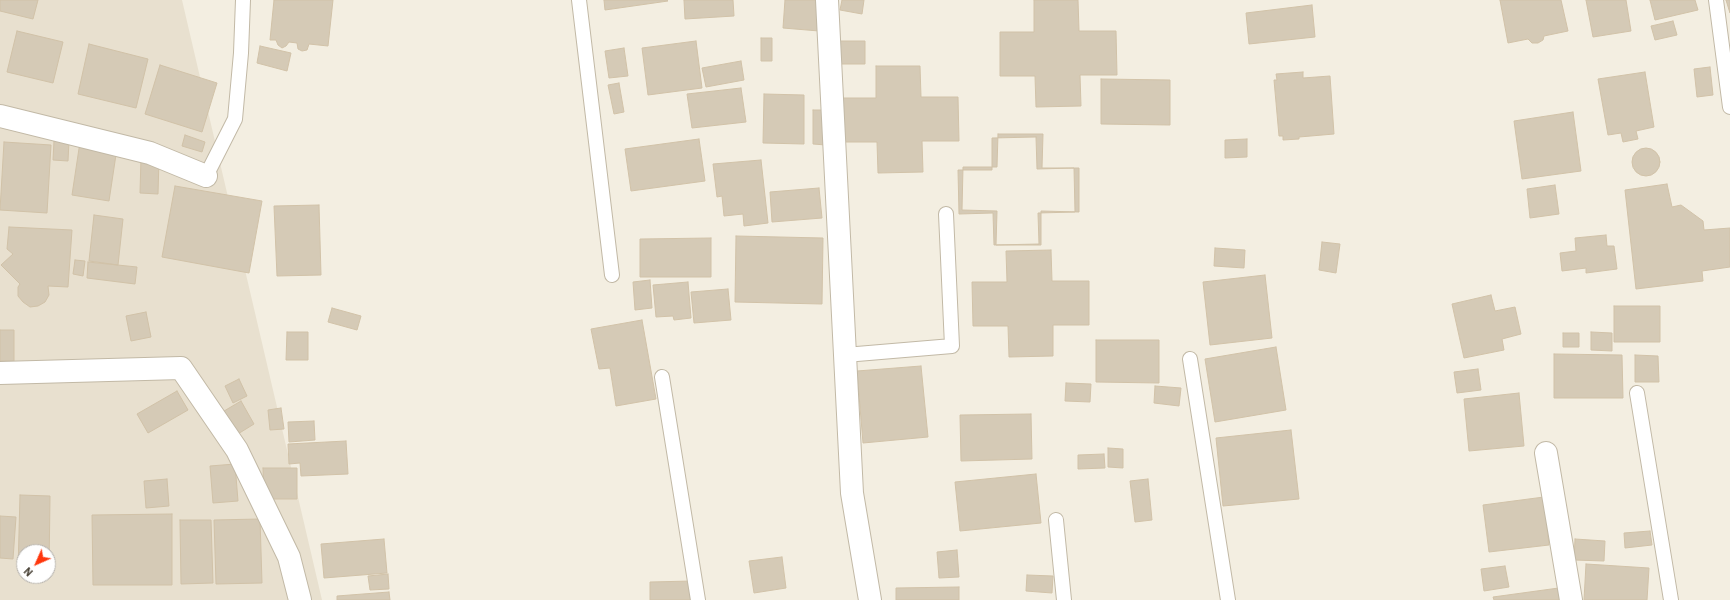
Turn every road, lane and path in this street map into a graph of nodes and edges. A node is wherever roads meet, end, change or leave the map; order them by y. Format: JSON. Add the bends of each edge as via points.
{"nodes":[{"id":1,"x":243,"y":0,"type":"edge"},
{"id":2,"x":579,"y":0,"type":"edge"},
{"id":3,"x":827,"y":0,"type":"edge"},
{"id":4,"x":1716,"y":0,"type":"edge"},
{"id":5,"x":1730,"y":107,"type":"edge"},
{"id":6,"x":0,"y":116,"type":"edge"},
{"id":7,"x":206,"y":176,"type":"joint"},
{"id":8,"x":946,"y":214,"type":"dead end"},
{"id":9,"x":612,"y":275,"type":"dead end"},
{"id":10,"x":845,"y":355,"type":"junction"},
{"id":11,"x":1190,"y":359,"type":"dead end"},
{"id":12,"x":0,"y":373,"type":"edge"},
{"id":13,"x":662,"y":377,"type":"dead end"},
{"id":14,"x":1638,"y":394,"type":"dead end"},
{"id":15,"x":1546,"y":453,"type":"dead end"},
{"id":16,"x":1056,"y":520,"type":"dead end"},
{"id":17,"x":300,"y":600,"type":"edge"},
{"id":18,"x":698,"y":600,"type":"edge"},
{"id":19,"x":870,"y":600,"type":"edge"},
{"id":20,"x":1064,"y":600,"type":"edge"},
{"id":21,"x":1228,"y":600,"type":"edge"},
{"id":22,"x":1571,"y":600,"type":"edge"},
{"id":23,"x":1671,"y":600,"type":"edge"}],
"edges":[{"from":1,"to":7,"type":"lane","via":[[235,119]]},
{"from":2,"to":9,"type":"lane"},
{"from":3,"to":10,"type":"street"},
{"from":4,"to":5,"type":"lane"},
{"from":6,"to":7,"type":"street","via":[[150,153]]},
{"from":8,"to":10,"type":"lane","via":[[952,346]]},
{"from":10,"to":19,"type":"street","via":[[852,493]]},
{"from":11,"to":21,"type":"lane"},
{"from":12,"to":17,"type":"street","via":[[181,368],[237,450],[289,557]]},
{"from":13,"to":18,"type":"lane"},
{"from":14,"to":23,"type":"lane"},
{"from":15,"to":22,"type":"street"},
{"from":16,"to":20,"type":"lane"}]}
